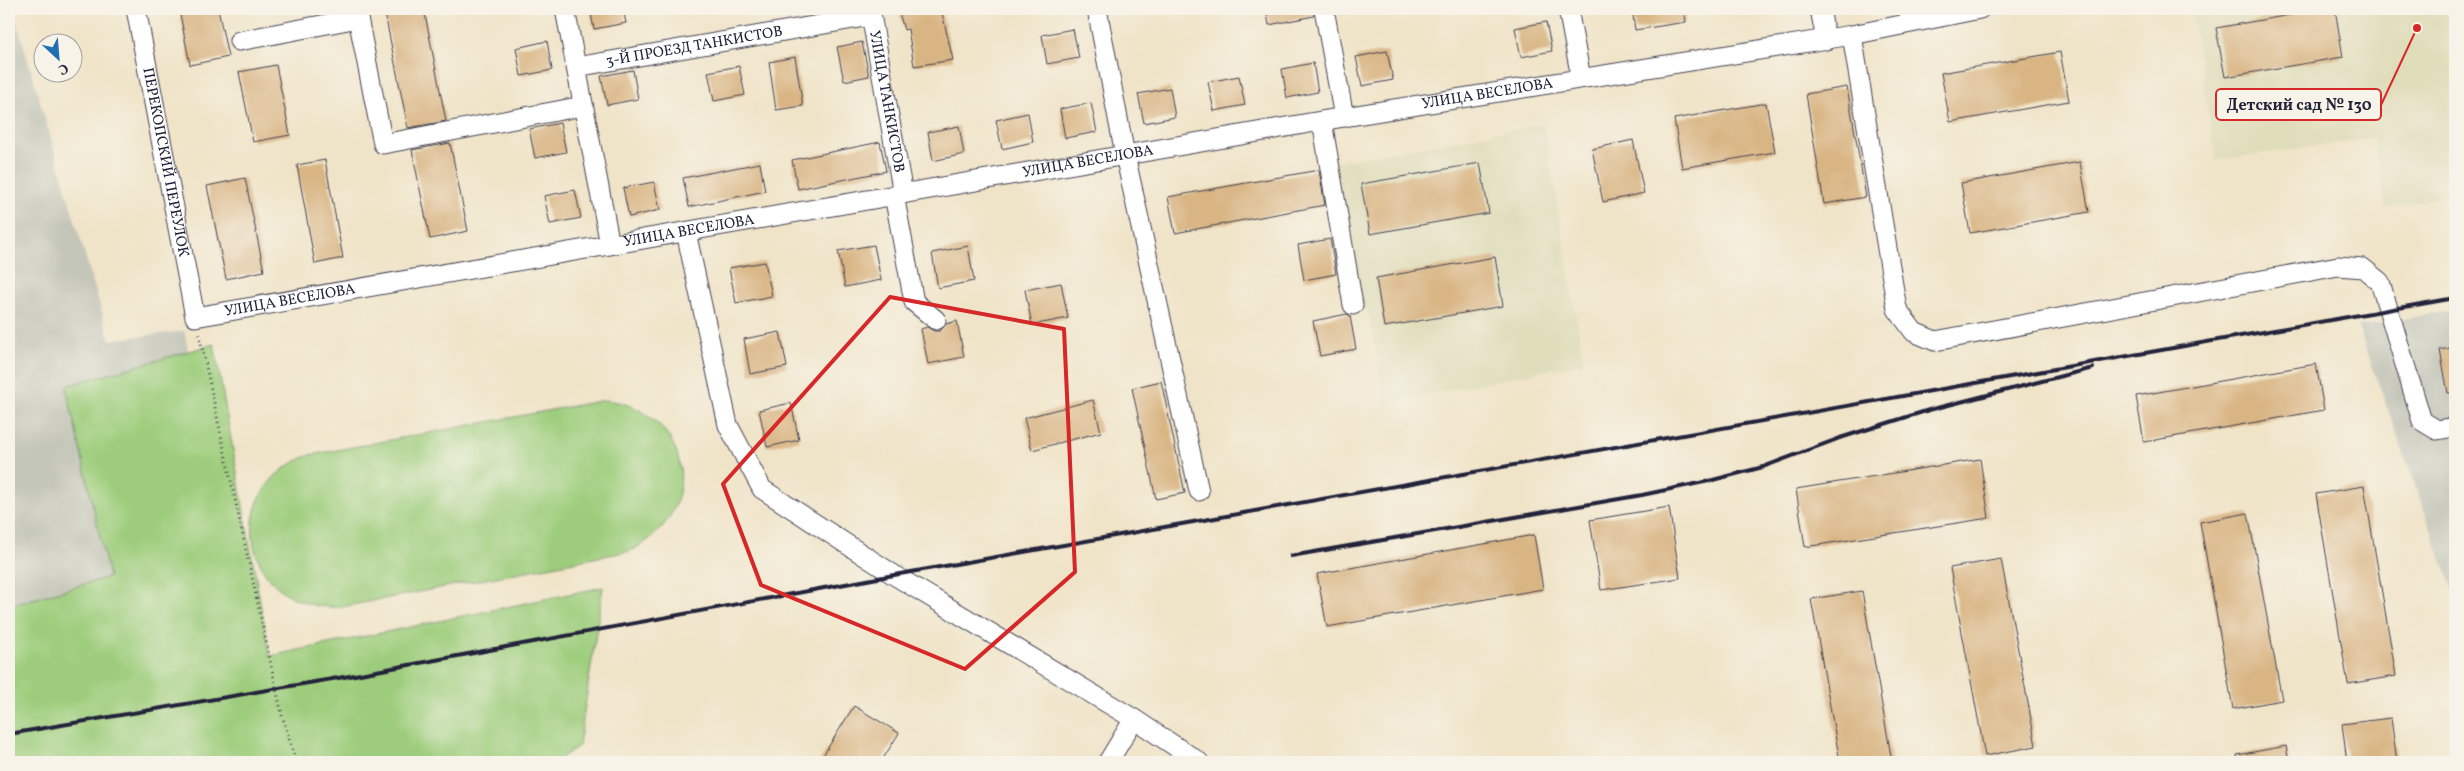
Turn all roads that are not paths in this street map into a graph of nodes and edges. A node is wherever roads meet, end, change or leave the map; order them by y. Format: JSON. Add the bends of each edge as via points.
{"nodes":[{"id":1,"x":136,"y":9,"type":"edge"},
{"id":2,"x":565,"y":9,"type":"edge"},
{"id":3,"x":1097,"y":9,"type":"edge"},
{"id":4,"x":1324,"y":9,"type":"edge"},
{"id":5,"x":1568,"y":9,"type":"edge"},
{"id":6,"x":1820,"y":9,"type":"edge"},
{"id":7,"x":1980,"y":9,"type":"edge"},
{"id":8,"x":871,"y":12,"type":"edge"},
{"id":9,"x":357,"y":14,"type":"edge"},
{"id":10,"x":1852,"y":35,"type":"junction"},
{"id":11,"x":1826,"y":40,"type":"junction"},
{"id":12,"x":239,"y":41,"type":"dead end"},
{"id":13,"x":576,"y":67,"type":"junction"},
{"id":14,"x":1581,"y":78,"type":"junction"},
{"id":15,"x":583,"y":106,"type":"junction"},
{"id":16,"x":1344,"y":117,"type":"junction"},
{"id":17,"x":1322,"y":121,"type":"junction"},
{"id":18,"x":1125,"y":155,"type":"junction"},
{"id":19,"x":898,"y":194,"type":"junction"},
{"id":20,"x":686,"y":232,"type":"junction"},
{"id":21,"x":610,"y":245,"type":"junction"},
{"id":22,"x":1352,"y":305,"type":"dead end"},
{"id":23,"x":195,"y":317,"type":"joint"},
{"id":24,"x":936,"y":320,"type":"dead end"},
{"id":25,"x":2455,"y":427,"type":"edge"},
{"id":26,"x":1199,"y":491,"type":"dead end"},
{"id":27,"x":1134,"y":719,"type":"junction"},
{"id":28,"x":1108,"y":762,"type":"edge"},
{"id":29,"x":1199,"y":762,"type":"edge"}],
"edges":[{"from":1,"to":23,"type":"street","name":"ПЕРЕКОПСКИЙ ПЕРЕУЛОК"},
{"from":2,"to":13,"type":"street"},
{"from":3,"to":18,"type":"street"},
{"from":4,"to":16,"type":"street"},
{"from":5,"to":14,"type":"street"},
{"from":6,"to":11,"type":"street"},
{"from":7,"to":10,"type":"street","name":"УЛИЦА ВЕСЕЛОВА"},
{"from":8,"to":13,"type":"street","name":"3-Й ПРОЕЗД ТАНКИСТОВ"},
{"from":8,"to":19,"type":"street","name":"УЛИЦА ТАНКИСТОВ"},
{"from":9,"to":12,"type":"street"},
{"from":9,"to":15,"type":"street","via":[[383,144]]},
{"from":10,"to":11,"type":"street","name":"УЛИЦА ВЕСЕЛОВА"},
{"from":10,"to":25,"type":"street","via":[[1897,309],[1914,332],[1935,341],[2338,266],[2362,268],[2380,282],[2422,421],[2437,430]]},
{"from":11,"to":14,"type":"street","name":"УЛИЦА ВЕСЕЛОВА"},
{"from":13,"to":15,"type":"street"},
{"from":14,"to":16,"type":"street","name":"УЛИЦА ВЕСЕЛОВА"},
{"from":15,"to":21,"type":"street"},
{"from":16,"to":17,"type":"street","name":"УЛИЦА ВЕСЕЛОВА"},
{"from":17,"to":18,"type":"street","name":"УЛИЦА ВЕСЕЛОВА"},
{"from":17,"to":22,"type":"street"},
{"from":18,"to":19,"type":"street","name":"УЛИЦА ВЕСЕЛОВА"},
{"from":18,"to":26,"type":"street"},
{"from":19,"to":20,"type":"street","name":"УЛИЦА ВЕСЕЛОВА"},
{"from":19,"to":24,"type":"street","name":"УЛИЦА ТАНКИСТОВ","via":[[914,302]]},
{"from":20,"to":21,"type":"street","name":"УЛИЦА ВЕСЕЛОВА"},
{"from":20,"to":27,"type":"street","via":[[728,425],[762,489],[894,575]]},
{"from":21,"to":23,"type":"street","name":"УЛИЦА ВЕСЕЛОВА"},
{"from":27,"to":28,"type":"street"},
{"from":27,"to":29,"type":"street"}]}
